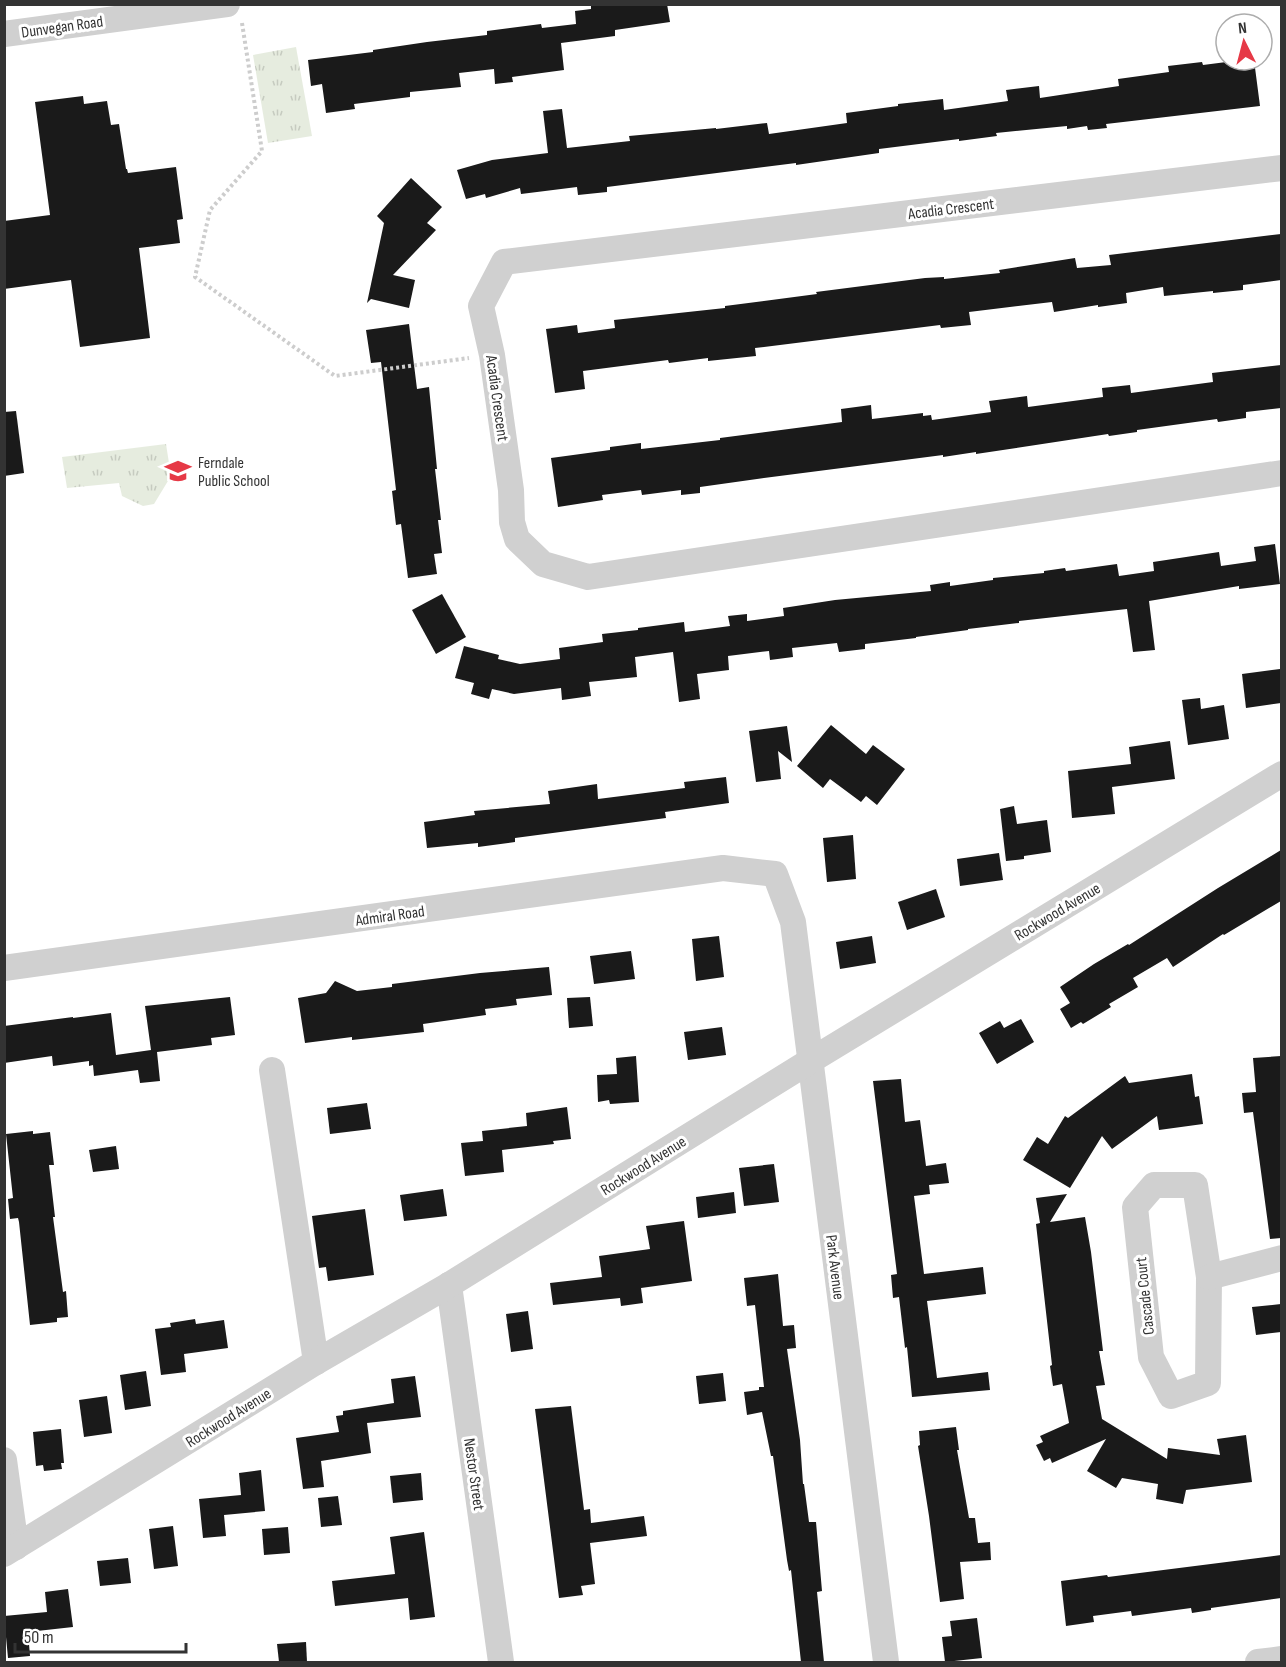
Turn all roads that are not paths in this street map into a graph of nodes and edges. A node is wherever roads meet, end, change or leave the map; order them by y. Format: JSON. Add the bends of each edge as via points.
{"nodes":[{"id":1,"x":234,"y":10,"type":"edge"},
{"id":2,"x":4,"y":34,"type":"edge"},
{"id":3,"x":1281,"y":168,"type":"edge"},
{"id":4,"x":1281,"y":473,"type":"edge"},
{"id":5,"x":1281,"y":774,"type":"edge"},
{"id":6,"x":775,"y":874,"type":"joint"},
{"id":7,"x":4,"y":969,"type":"edge"},
{"id":8,"x":810,"y":1061,"type":"junction"},
{"id":9,"x":272,"y":1070,"type":"dead end"},
{"id":10,"x":1281,"y":1258,"type":"edge"},
{"id":11,"x":1209,"y":1277,"type":"junction"},
{"id":12,"x":449,"y":1285,"type":"junction"},
{"id":13,"x":316,"y":1362,"type":"junction"},
{"id":14,"x":4,"y":1460,"type":"edge"},
{"id":15,"x":10,"y":1551,"type":"edge"},
{"id":16,"x":1281,"y":1659,"type":"edge"},
{"id":17,"x":501,"y":1662,"type":"edge"},
{"id":18,"x":886,"y":1662,"type":"edge"},
{"id":19,"x":1258,"y":1662,"type":"edge"}],
"edges":[{"from":1,"to":2,"type":"street","name":"Dunvegan Road"},
{"from":3,"to":4,"type":"street","name":"Acadia Crescent","via":[[504,262],[481,306],[492,355],[517,539],[543,564],[588,577]]},
{"from":5,"to":8,"type":"street","name":"Rockwood Avenue"},
{"from":6,"to":7,"type":"street","name":"Admiral Road","via":[[723,868]]},
{"from":6,"to":8,"type":"street","name":"Park Avenue","via":[[793,922]]},
{"from":8,"to":12,"type":"street","name":"Rockwood Avenue"},
{"from":8,"to":18,"type":"street","name":"Park Avenue"},
{"from":9,"to":13,"type":"street"},
{"from":10,"to":11,"type":"street"},
{"from":11,"to":11,"type":"street","name":"Cascade Court","via":[[1195,1185],[1154,1185],[1135,1208],[1151,1357],[1171,1396],[1208,1383]]},
{"from":12,"to":13,"type":"street","name":"Rockwood Avenue"},
{"from":12,"to":17,"type":"street","name":"Nestor Street"},
{"from":13,"to":15,"type":"street","name":"Rockwood Avenue"},
{"from":14,"to":15,"type":"street"},
{"from":16,"to":19,"type":"street"}]}
